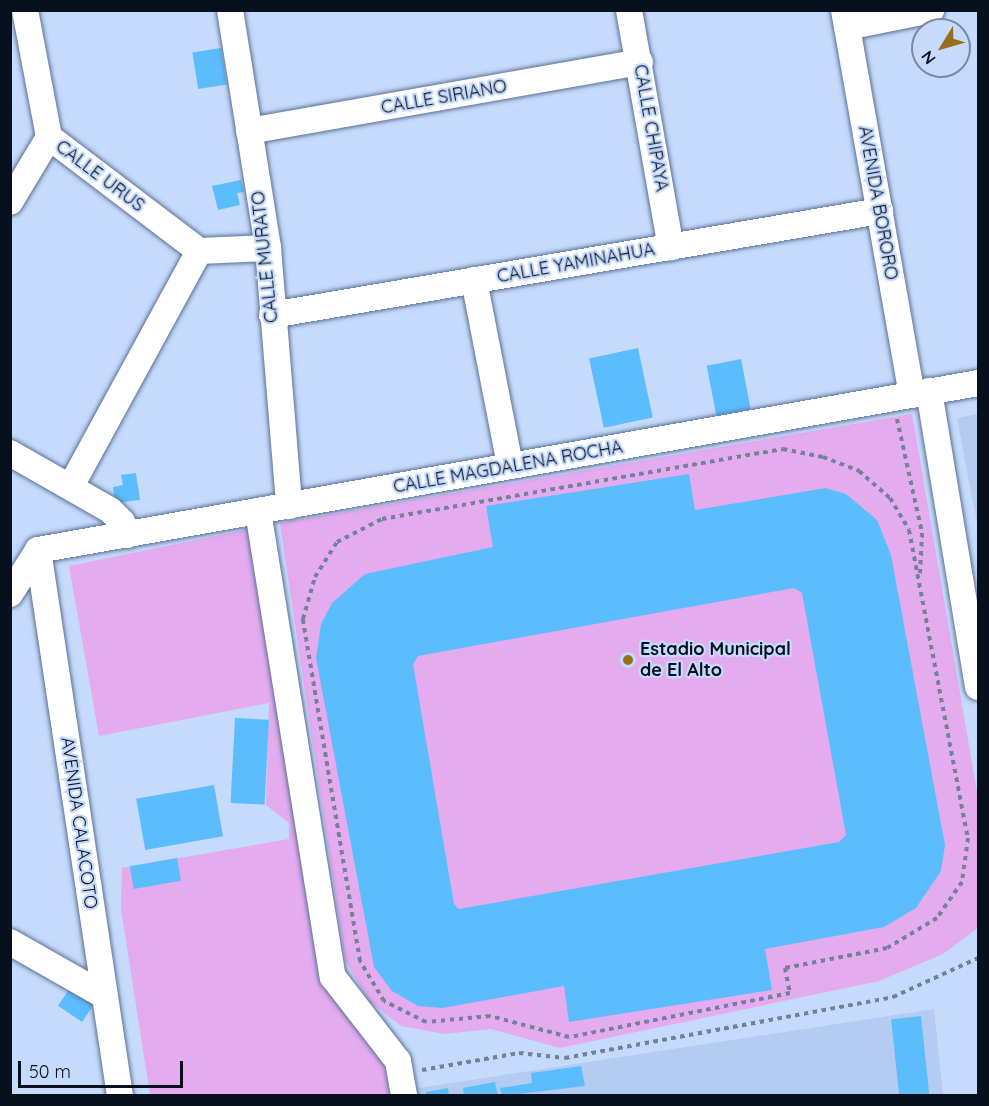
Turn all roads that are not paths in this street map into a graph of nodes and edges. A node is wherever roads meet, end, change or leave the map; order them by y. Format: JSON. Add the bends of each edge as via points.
{"nodes":[{"id":1,"x":25,"y":10,"type":"edge"},
{"id":2,"x":230,"y":10,"type":"edge"},
{"id":3,"x":629,"y":10,"type":"edge"},
{"id":4,"x":931,"y":10,"type":"edge"},
{"id":5,"x":846,"y":19,"type":"edge"},
{"id":6,"x":22,"y":60,"type":"edge"},
{"id":7,"x":640,"y":62,"type":"junction"},
{"id":8,"x":249,"y":131,"type":"junction"},
{"id":9,"x":49,"y":137,"type":"junction"},
{"id":10,"x":10,"y":202,"type":"edge"},
{"id":11,"x":880,"y":211,"type":"junction"},
{"id":12,"x":671,"y":247,"type":"junction"},
{"id":13,"x":268,"y":248,"type":"junction"},
{"id":14,"x":199,"y":251,"type":"junction"},
{"id":15,"x":474,"y":280,"type":"junction"},
{"id":16,"x":272,"y":315,"type":"junction"},
{"id":17,"x":978,"y":383,"type":"edge"},
{"id":18,"x":911,"y":395,"type":"junction"},
{"id":19,"x":10,"y":453,"type":"edge"},
{"id":20,"x":510,"y":466,"type":"junction"},
{"id":21,"x":71,"y":486,"type":"junction"},
{"id":22,"x":289,"y":506,"type":"junction"},
{"id":23,"x":258,"y":512,"type":"junction"},
{"id":24,"x":127,"y":535,"type":"junction"},
{"id":25,"x":38,"y":550,"type":"junction"},
{"id":26,"x":10,"y":594,"type":"edge"},
{"id":27,"x":978,"y":687,"type":"edge"},
{"id":28,"x":10,"y":942,"type":"edge"},
{"id":29,"x":105,"y":996,"type":"junction"},
{"id":30,"x":402,"y":1085,"type":"edge"},
{"id":31,"x":120,"y":1095,"type":"edge"}],
"edges":[{"from":1,"to":6,"type":"street","name":"CALLE URUS"},
{"from":2,"to":8,"type":"street","name":"CALLE MURATO"},
{"from":3,"to":7,"type":"street","name":"CALLE CHIPAYA"},
{"from":4,"to":5,"type":"street"},
{"from":5,"to":11,"type":"street","name":"AVENIDA BORORO"},
{"from":6,"to":9,"type":"street","name":"CALLE URUS"},
{"from":7,"to":8,"type":"street","name":"CALLE SIRIANO"},
{"from":7,"to":12,"type":"street","name":"CALLE CHIPAYA"},
{"from":8,"to":13,"type":"street","name":"CALLE MURATO"},
{"from":9,"to":10,"type":"street"},
{"from":9,"to":14,"type":"street","name":"CALLE URUS"},
{"from":11,"to":12,"type":"street","name":"CALLE YAMINAHUA"},
{"from":11,"to":18,"type":"street","name":"AVENIDA BORORO"},
{"from":12,"to":15,"type":"street","name":"CALLE YAMINAHUA"},
{"from":13,"to":14,"type":"street"},
{"from":13,"to":16,"type":"street","name":"CALLE MURATO"},
{"from":14,"to":21,"type":"street"},
{"from":15,"to":16,"type":"street","name":"CALLE YAMINAHUA"},
{"from":15,"to":20,"type":"street"},
{"from":16,"to":22,"type":"street","name":"CALLE MURATO"},
{"from":17,"to":18,"type":"street","name":"CALLE MAGDALENA ROCHA"},
{"from":18,"to":20,"type":"street","name":"CALLE MAGDALENA ROCHA"},
{"from":18,"to":27,"type":"street","name":"AVENIDA BORORO"},
{"from":19,"to":21,"type":"street"},
{"from":20,"to":22,"type":"street","name":"CALLE MAGDALENA ROCHA"},
{"from":21,"to":24,"type":"street","via":[[110,510]]},
{"from":22,"to":23,"type":"street","name":"CALLE MAGDALENA ROCHA"},
{"from":23,"to":24,"type":"street","name":"CALLE MAGDALENA ROCHA"},
{"from":23,"to":30,"type":"street","via":[[333,977],[398,1060]]},
{"from":24,"to":25,"type":"street","name":"CALLE MAGDALENA ROCHA"},
{"from":25,"to":26,"type":"street"},
{"from":25,"to":29,"type":"street","name":"AVENIDA CALACOTO"},
{"from":28,"to":29,"type":"street"},
{"from":29,"to":31,"type":"street","name":"AVENIDA CALACOTO"}]}
